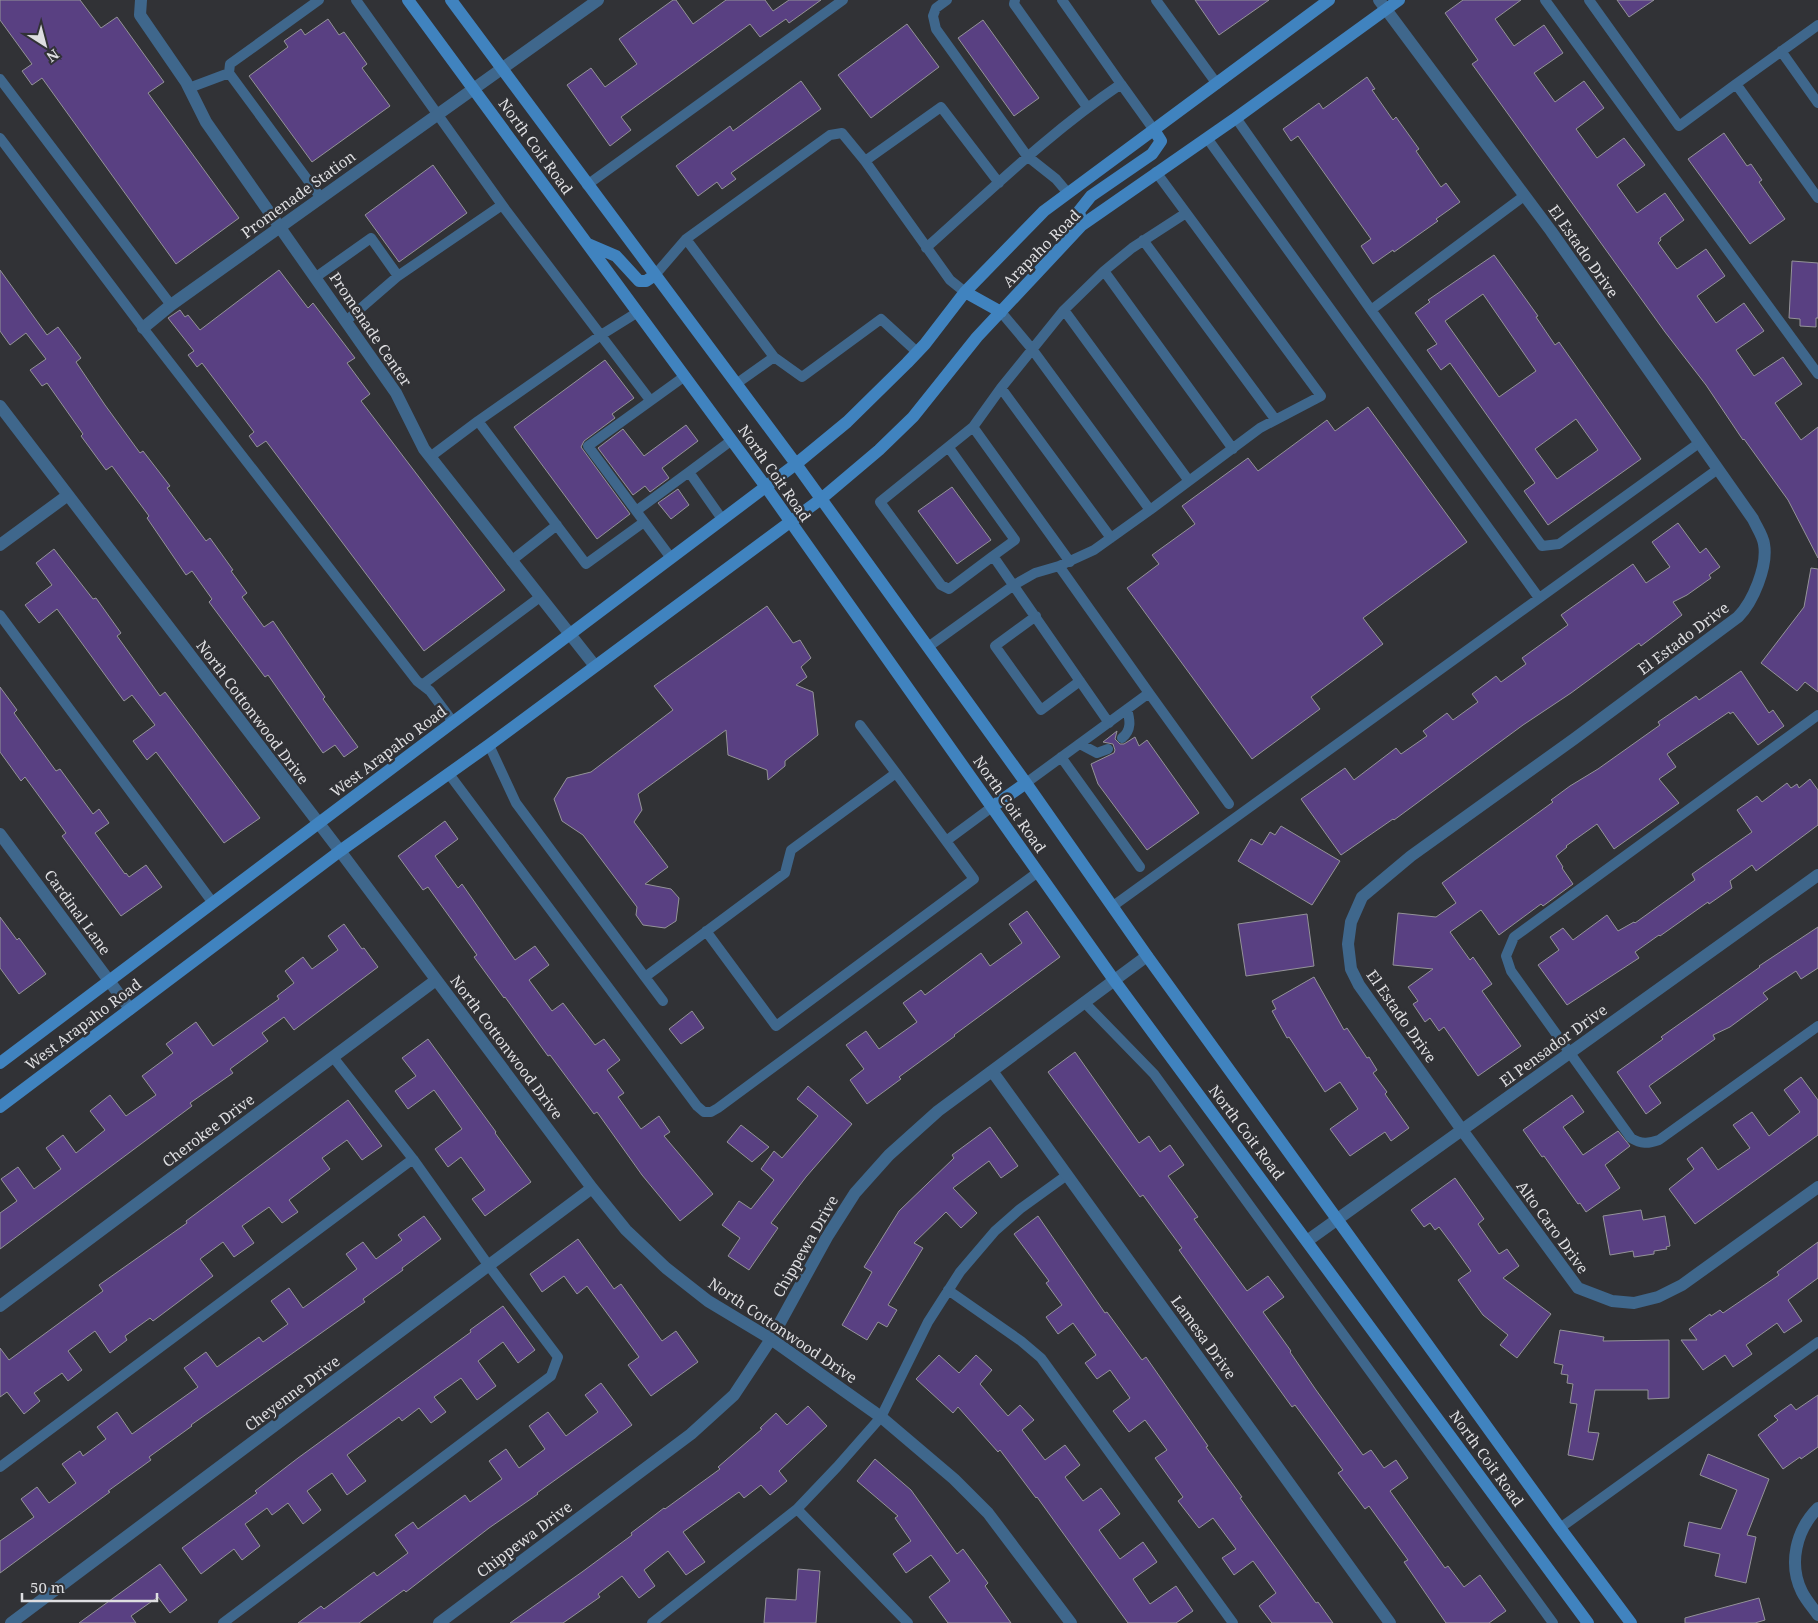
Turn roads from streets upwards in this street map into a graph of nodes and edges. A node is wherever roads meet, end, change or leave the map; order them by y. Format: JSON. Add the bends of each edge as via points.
{"nodes":[{"id":1,"x":141,"y":0,"type":"edge"},
{"id":2,"x":408,"y":0,"type":"edge"},
{"id":3,"x":451,"y":0,"type":"edge"},
{"id":4,"x":598,"y":0,"type":"edge"},
{"id":5,"x":1328,"y":0,"type":"edge"},
{"id":6,"x":1399,"y":0,"type":"edge"},
{"id":7,"x":1382,"y":5,"type":"edge"},
{"id":8,"x":502,"y":70,"type":"junction"},
{"id":9,"x":474,"y":89,"type":"junction"},
{"id":10,"x":1154,"y":130,"type":"junction"},
{"id":11,"x":1082,"y":225,"type":"junction"},
{"id":12,"x":281,"y":226,"type":"junction"},
{"id":13,"x":588,"y":244,"type":"junction"},
{"id":14,"x":655,"y":275,"type":"junction"},
{"id":15,"x":965,"y":292,"type":"junction"},
{"id":16,"x":1001,"y":312,"type":"junction"},
{"id":17,"x":143,"y":328,"type":"road end"},
{"id":18,"x":0,"y":406,"type":"edge"},
{"id":19,"x":796,"y":464,"type":"junction"},
{"id":20,"x":766,"y":486,"type":"junction"},
{"id":21,"x":68,"y":494,"type":"junction"},
{"id":22,"x":821,"y":499,"type":"junction"},
{"id":23,"x":790,"y":523,"type":"junction"},
{"id":24,"x":0,"y":545,"type":"edge"},
{"id":25,"x":569,"y":635,"type":"junction"},
{"id":26,"x":595,"y":666,"type":"junction"},
{"id":27,"x":1026,"y":783,"type":"junction"},
{"id":28,"x":992,"y":807,"type":"junction"},
{"id":29,"x":318,"y":824,"type":"junction"},
{"id":30,"x":0,"y":834,"type":"edge"},
{"id":31,"x":340,"y":851,"type":"junction"},
{"id":32,"x":1818,"y":875,"type":"edge"},
{"id":33,"x":1147,"y":956,"type":"junction"},
{"id":34,"x":436,"y":980,"type":"junction"},
{"id":35,"x":1114,"y":980,"type":"junction"},
{"id":36,"x":109,"y":981,"type":"junction"},
{"id":37,"x":130,"y":1009,"type":"junction"},
{"id":38,"x":2,"y":1058,"type":"edge"},
{"id":39,"x":992,"y":1071,"type":"junction"},
{"id":40,"x":0,"y":1107,"type":"edge"},
{"id":41,"x":1462,"y":1130,"type":"junction"},
{"id":42,"x":1818,"y":1187,"type":"edge"},
{"id":43,"x":592,"y":1188,"type":"junction"},
{"id":44,"x":1338,"y":1220,"type":"junction"},
{"id":45,"x":1307,"y":1241,"type":"junction"},
{"id":46,"x":0,"y":1306,"type":"edge"},
{"id":47,"x":771,"y":1339,"type":"junction"},
{"id":48,"x":1818,"y":1508,"type":"edge"},
{"id":49,"x":1818,"y":1615,"type":"edge"},
{"id":50,"x":11,"y":1623,"type":"edge"},
{"id":51,"x":439,"y":1623,"type":"edge"},
{"id":52,"x":1071,"y":1623,"type":"edge"},
{"id":53,"x":1390,"y":1623,"type":"edge"},
{"id":54,"x":1588,"y":1623,"type":"edge"},
{"id":55,"x":1631,"y":1623,"type":"edge"}],
"edges":[{"from":1,"to":12,"type":"street","name":"Promenade Center","via":[[140,15],[189,88],[206,122]]},
{"from":2,"to":9,"type":"main road","name":"North Coit Road"},
{"from":3,"to":8,"type":"main road","name":"North Coit Road"},
{"from":4,"to":8,"type":"street"},
{"from":5,"to":10,"type":"main road","name":"Arapaho Road"},
{"from":6,"to":7,"type":"main road","name":"Arapaho Road"},
{"from":7,"to":11,"type":"main road","name":"Arapaho Road","via":[[1236,118]]},
{"from":7,"to":41,"type":"street","name":"El Estado Drive","via":[[1524,196],[1718,469],[1752,519],[1764,544],[1764,563],[1757,584],[1738,618],[1411,856],[1362,897],[1350,922],[1351,969]]},
{"from":8,"to":9,"type":"street"},
{"from":8,"to":14,"type":"main road","name":"North Coit Road"},
{"from":9,"to":12,"type":"street","name":"Promenade Station"},
{"from":9,"to":13,"type":"main road","name":"North Coit Road"},
{"from":10,"to":11,"type":"main road","via":[[1161,141],[1158,148],[1090,196],[1079,211]]},
{"from":10,"to":15,"type":"main road","name":"Arapaho Road","via":[[1044,211]]},
{"from":11,"to":16,"type":"main road","name":"Arapaho Road"},
{"from":12,"to":17,"type":"street","name":"Promenade Station"},
{"from":12,"to":25,"type":"street","name":"Promenade Center","via":[[396,393],[424,449]]},
{"from":13,"to":14,"type":"main road","via":[[616,256],[640,281]]},
{"from":13,"to":20,"type":"main road","name":"North Coit Road"},
{"from":14,"to":19,"type":"main road","name":"North Coit Road"},
{"from":15,"to":16,"type":"main road"},
{"from":15,"to":19,"type":"main road","name":"Arapaho Road","via":[[917,352],[847,422]]},
{"from":16,"to":22,"type":"main road","name":"Arapaho Road","via":[[913,417]]},
{"from":18,"to":21,"type":"street","name":"North Cottonwood Drive"},
{"from":19,"to":20,"type":"main road","name":"West Arapaho Road"},
{"from":19,"to":22,"type":"main road","name":"North Coit Road"},
{"from":20,"to":23,"type":"main road","name":"North Coit Road"},
{"from":20,"to":25,"type":"main road","name":"West Arapaho Road"},
{"from":21,"to":24,"type":"street"},
{"from":21,"to":29,"type":"street","name":"North Cottonwood Drive"},
{"from":22,"to":23,"type":"main road","name":"Arapaho Road"},
{"from":22,"to":27,"type":"main road","name":"North Coit Road"},
{"from":23,"to":26,"type":"main road","name":"West Arapaho Road"},
{"from":23,"to":28,"type":"main road","name":"North Coit Road"},
{"from":25,"to":26,"type":"street","name":"Promenade Center"},
{"from":25,"to":29,"type":"main road","name":"West Arapaho Road"},
{"from":26,"to":31,"type":"main road","name":"West Arapaho Road","via":[[489,746]]},
{"from":27,"to":28,"type":"main road"},
{"from":27,"to":33,"type":"main road","name":"North Coit Road"},
{"from":28,"to":35,"type":"main road","name":"North Coit Road"},
{"from":29,"to":31,"type":"street","name":"North Cottonwood Drive"},
{"from":29,"to":36,"type":"main road","name":"West Arapaho Road"},
{"from":30,"to":36,"type":"street","name":"Cardinal Lane"},
{"from":31,"to":34,"type":"street","name":"North Cottonwood Drive"},
{"from":31,"to":37,"type":"main road","name":"West Arapaho Road"},
{"from":32,"to":41,"type":"street","name":"El Pensador Drive"},
{"from":33,"to":35,"type":"street","name":"Chippewa Drive"},
{"from":33,"to":44,"type":"main road","name":"North Coit Road"},
{"from":34,"to":43,"type":"street","name":"North Cottonwood Drive"},
{"from":34,"to":46,"type":"street","name":"Cherokee Drive"},
{"from":35,"to":39,"type":"street","name":"Chippewa Drive"},
{"from":35,"to":45,"type":"main road","name":"North Coit Road"},
{"from":36,"to":37,"type":"street","name":"Cardinal Lane"},
{"from":36,"to":38,"type":"main road","name":"West Arapaho Road"},
{"from":37,"to":40,"type":"main road","name":"West Arapaho Road"},
{"from":39,"to":47,"type":"street","name":"Chippewa Drive","via":[[938,1111],[889,1155],[854,1193]]},
{"from":39,"to":53,"type":"street","name":"Lamesa Drive"},
{"from":41,"to":42,"type":"street","name":"Alto Caro Drive","via":[[1578,1288],[1612,1301],[1634,1303],[1658,1297],[1682,1285]]},
{"from":41,"to":44,"type":"street","name":"El Pensador Drive"},
{"from":43,"to":47,"type":"street","name":"North Cottonwood Drive","via":[[626,1230],[666,1268],[708,1301]]},
{"from":43,"to":50,"type":"street","name":"Cheyenne Drive"},
{"from":44,"to":45,"type":"street","name":"El Pensador Drive"},
{"from":44,"to":55,"type":"main road","name":"North Coit Road"},
{"from":45,"to":54,"type":"main road","name":"North Coit Road"},
{"from":47,"to":51,"type":"street","name":"Chippewa Drive","via":[[734,1395],[691,1434]]},
{"from":47,"to":52,"type":"street","name":"North Cottonwood Drive","via":[[881,1417],[954,1478],[988,1513]]},
{"from":48,"to":49,"type":"street","via":[[1804,1528],[1796,1546],[1794,1562],[1802,1593]]}]}
